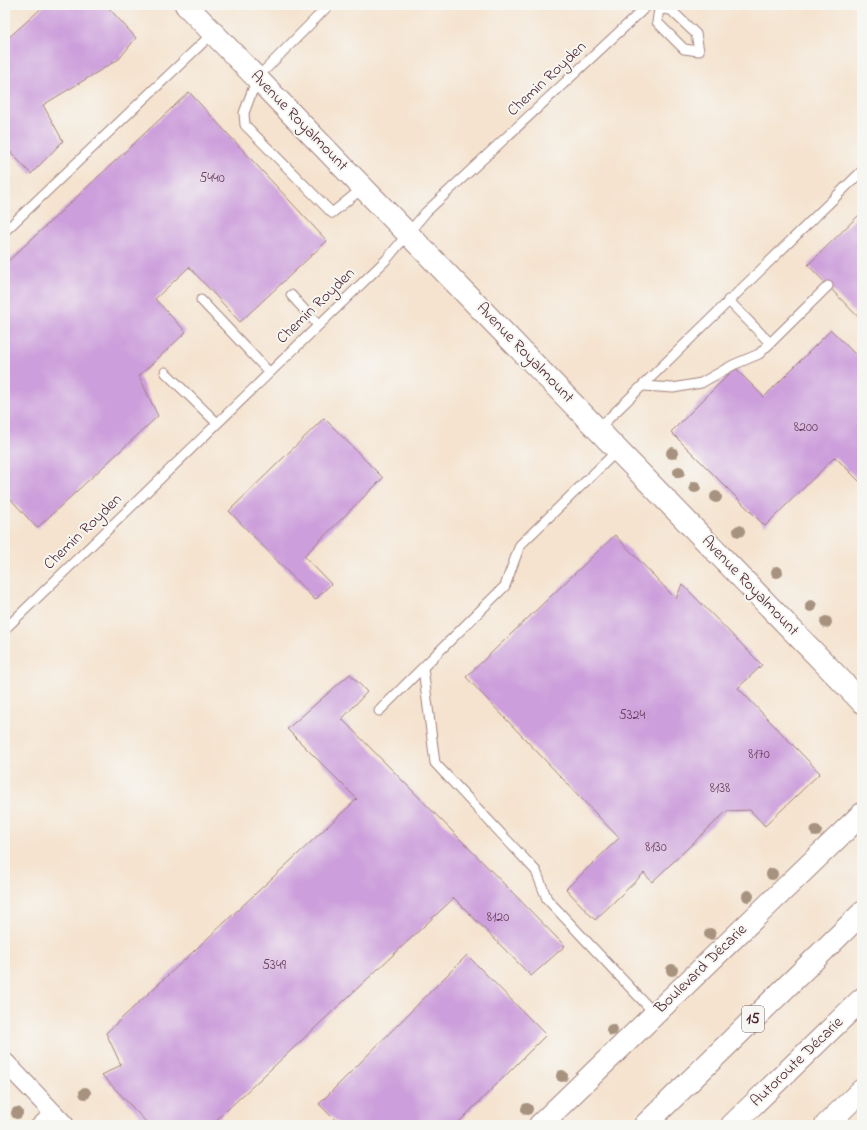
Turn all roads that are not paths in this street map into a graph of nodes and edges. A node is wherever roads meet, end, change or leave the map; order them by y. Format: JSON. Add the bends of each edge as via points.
{"nodes":[{"id":1,"x":186,"y":5,"type":"edge"},
{"id":2,"x":329,"y":5,"type":"edge"},
{"id":3,"x":648,"y":5,"type":"edge"},
{"id":4,"x":656,"y":7,"type":"edge"},
{"id":5,"x":213,"y":33,"type":"junction"},
{"id":6,"x":257,"y":78,"type":"junction"},
{"id":7,"x":862,"y":171,"type":"edge"},
{"id":8,"x":364,"y":187,"type":"junction"},
{"id":9,"x":5,"y":231,"type":"edge"},
{"id":10,"x":408,"y":234,"type":"junction"},
{"id":11,"x":828,"y":286,"type":"dead end"},
{"id":12,"x":291,"y":295,"type":"dead end"},
{"id":13,"x":201,"y":300,"type":"dead end"},
{"id":14,"x":728,"y":300,"type":"junction"},
{"id":15,"x":318,"y":325,"type":"junction"},
{"id":16,"x":770,"y":343,"type":"junction"},
{"id":17,"x":165,"y":372,"type":"dead end"},
{"id":18,"x":269,"y":372,"type":"junction"},
{"id":19,"x":644,"y":386,"type":"junction"},
{"id":20,"x":217,"y":422,"type":"junction"},
{"id":21,"x":598,"y":429,"type":"junction"},
{"id":22,"x":618,"y":450,"type":"junction"},
{"id":23,"x":5,"y":629,"type":"edge"},
{"id":24,"x":424,"y":668,"type":"junction"},
{"id":25,"x":862,"y":702,"type":"edge"},
{"id":26,"x":379,"y":710,"type":"dead end"},
{"id":27,"x":862,"y":814,"type":"edge"},
{"id":28,"x":862,"y":913,"type":"edge"},
{"id":29,"x":862,"y":999,"type":"edge"},
{"id":30,"x":655,"y":1014,"type":"junction"},
{"id":31,"x":5,"y":1062,"type":"edge"},
{"id":32,"x":862,"y":1090,"type":"edge"},
{"id":33,"x":51,"y":1110,"type":"junction"},
{"id":34,"x":35,"y":1125,"type":"edge"},
{"id":35,"x":65,"y":1125,"type":"edge"},
{"id":36,"x":540,"y":1125,"type":"edge"},
{"id":37,"x":645,"y":1125,"type":"edge"},
{"id":38,"x":732,"y":1125,"type":"edge"},
{"id":39,"x":826,"y":1125,"type":"edge"}],
"edges":[{"from":1,"to":5,"type":"main road","name":"Avenue Royalmount"},
{"from":2,"to":6,"type":"lane"},
{"from":3,"to":10,"type":"lane","name":"Chemin Royden","via":[[426,212]]},
{"from":4,"to":4,"type":"lane","via":[[657,22],[684,50],[699,51],[696,34],[671,10]]},
{"from":5,"to":6,"type":"main road","name":"Avenue Royalmount"},
{"from":5,"to":9,"type":"lane"},
{"from":6,"to":8,"type":"main road","name":"Avenue Royalmount"},
{"from":6,"to":8,"type":"lane","via":[[244,113],[245,125],[332,213]]},
{"from":7,"to":14,"type":"lane"},
{"from":8,"to":10,"type":"main road","name":"Avenue Royalmount"},
{"from":10,"to":15,"type":"lane","name":"Chemin Royden","via":[[386,260]]},
{"from":10,"to":21,"type":"main road","name":"Avenue Royalmount"},
{"from":11,"to":16,"type":"lane"},
{"from":12,"to":15,"type":"lane"},
{"from":13,"to":18,"type":"lane"},
{"from":14,"to":16,"type":"lane"},
{"from":14,"to":19,"type":"lane"},
{"from":15,"to":18,"type":"lane","name":"Chemin Royden"},
{"from":16,"to":19,"type":"lane","via":[[759,354],[733,365],[701,384],[673,388]]},
{"from":17,"to":20,"type":"lane"},
{"from":18,"to":20,"type":"lane","name":"Chemin Royden"},
{"from":19,"to":21,"type":"lane"},
{"from":20,"to":23,"type":"lane","name":"Chemin Royden"},
{"from":21,"to":22,"type":"main road","name":"Avenue Royalmount"},
{"from":22,"to":24,"type":"lane","via":[[520,545],[505,586]]},
{"from":22,"to":25,"type":"main road","name":"Avenue Royalmount"},
{"from":24,"to":26,"type":"lane"},
{"from":24,"to":30,"type":"lane","via":[[434,763],[536,871],[547,899]]},
{"from":27,"to":30,"type":"main road","name":"Boulevard Décarie"},
{"from":28,"to":37,"type":"main road","number":"15"},
{"from":29,"to":38,"type":"main road","name":"Autoroute Décarie"},
{"from":30,"to":36,"type":"main road","name":"Boulevard Décarie"},
{"from":31,"to":33,"type":"street"},
{"from":32,"to":39,"type":"main road"},
{"from":33,"to":34,"type":"lane"},
{"from":33,"to":35,"type":"street"}]}
